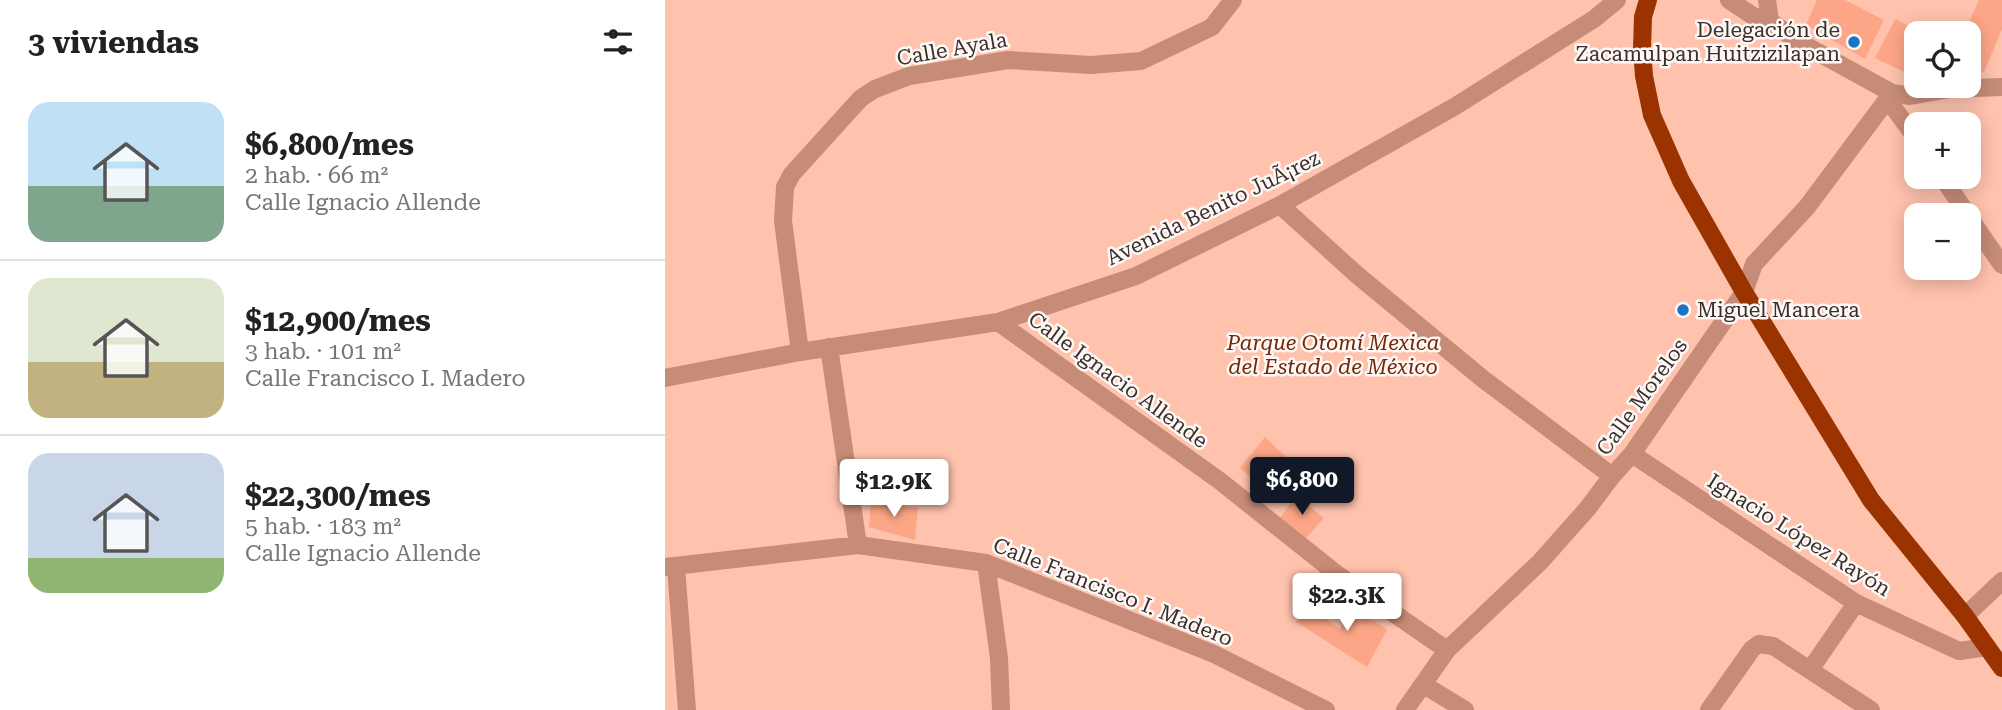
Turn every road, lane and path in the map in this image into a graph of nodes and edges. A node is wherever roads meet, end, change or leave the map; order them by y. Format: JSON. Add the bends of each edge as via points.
{"nodes":[{"id":1,"x":1233,"y":0,"type":"edge"},
{"id":2,"x":1618,"y":0,"type":"edge"},
{"id":3,"x":1647,"y":0,"type":"edge"},
{"id":4,"x":1729,"y":0,"type":"edge"},
{"id":5,"x":1767,"y":0,"type":"edge"},
{"id":6,"x":1770,"y":21,"type":"junction"},
{"id":7,"x":2002,"y":88,"type":"edge"},
{"id":8,"x":1890,"y":96,"type":"junction"},
{"id":9,"x":1904,"y":119,"type":"edge"},
{"id":10,"x":1280,"y":205,"type":"junction"},
{"id":11,"x":1981,"y":235,"type":"edge"},
{"id":12,"x":2002,"y":265,"type":"edge"},
{"id":13,"x":1744,"y":292,"type":"junction"},
{"id":14,"x":998,"y":322,"type":"junction"},
{"id":15,"x":829,"y":347,"type":"junction"},
{"id":16,"x":800,"y":352,"type":"junction"},
{"id":17,"x":665,"y":378,"type":"edge"},
{"id":18,"x":1632,"y":454,"type":"junction"},
{"id":19,"x":1612,"y":475,"type":"junction"},
{"id":20,"x":857,"y":545,"type":"junction"},
{"id":21,"x":986,"y":563,"type":"junction"},
{"id":22,"x":671,"y":567,"type":"edge"},
{"id":23,"x":2002,"y":581,"type":"edge"},
{"id":24,"x":1856,"y":603,"type":"junction"},
{"id":25,"x":1965,"y":616,"type":"junction"},
{"id":26,"x":1987,"y":647,"type":"junction"},
{"id":27,"x":1447,"y":650,"type":"junction"},
{"id":28,"x":2002,"y":667,"type":"edge"},
{"id":29,"x":1810,"y":670,"type":"junction"},
{"id":30,"x":1425,"y":684,"type":"junction"},
{"id":31,"x":687,"y":710,"type":"edge"},
{"id":32,"x":1002,"y":710,"type":"edge"},
{"id":33,"x":1326,"y":710,"type":"edge"},
{"id":34,"x":1405,"y":710,"type":"edge"},
{"id":35,"x":1465,"y":710,"type":"edge"},
{"id":36,"x":1709,"y":710,"type":"edge"},
{"id":37,"x":1871,"y":710,"type":"edge"}],
"edges":[{"from":1,"to":16,"type":"street","name":"Calle Ayala","via":[[1212,27],[1141,61],[1090,65],[1008,60],[909,76],[861,98],[785,187],[783,221]]},
{"from":2,"to":10,"type":"street","name":"Avenida Benito JuÃ¡rez","via":[[1454,107]]},
{"from":3,"to":13,"type":"main road","via":[[1642,49],[1652,116],[1681,181]]},
{"from":4,"to":6,"type":"street"},
{"from":5,"to":6,"type":"street"},
{"from":6,"to":8,"type":"street"},
{"from":7,"to":8,"type":"street"},
{"from":8,"to":9,"type":"street"},
{"from":8,"to":13,"type":"street","name":"Calle Morelos","via":[[1807,207],[1754,264]]},
{"from":10,"to":14,"type":"street","name":"Avenida Benito JuÃ¡rez","via":[[1136,276]]},
{"from":10,"to":19,"type":"street","via":[[1483,379]]},
{"from":11,"to":12,"type":"street"},
{"from":13,"to":18,"type":"street","name":"Calle Morelos"},
{"from":13,"to":25,"type":"main road","via":[[1871,500]]},
{"from":14,"to":15,"type":"street","name":"Avenida Benito JuÃ¡rez"},
{"from":14,"to":27,"type":"street","name":"Calle Ignacio Allende","via":[[1220,481],[1338,575]]},
{"from":15,"to":16,"type":"street","name":"Avenida Benito JuÃ¡rez"},
{"from":15,"to":20,"type":"street"},
{"from":16,"to":17,"type":"street","name":"Avenida Benito JuÃ¡rez"},
{"from":18,"to":19,"type":"street","name":"Calle Morelos"},
{"from":18,"to":24,"type":"street","name":"Ignacio López Rayón"},
{"from":19,"to":27,"type":"street","name":"Calle Morelos","via":[[1540,562]]},
{"from":20,"to":21,"type":"street","name":"Calle Francisco I. Madero"},
{"from":20,"to":22,"type":"street","name":"Calle Francisco I. Madero"},
{"from":21,"to":32,"type":"street"},
{"from":21,"to":33,"type":"street","name":"Calle Francisco I. Madero","via":[[1214,654]]},
{"from":22,"to":31,"type":"street"},
{"from":23,"to":25,"type":"street"},
{"from":24,"to":26,"type":"street","name":"Ignacio López Rayón","via":[[1959,651]]},
{"from":24,"to":29,"type":"street"},
{"from":25,"to":26,"type":"main road"},
{"from":26,"to":28,"type":"main road"},
{"from":27,"to":30,"type":"street","name":"Calle Morelos"},
{"from":29,"to":36,"type":"street","via":[[1773,646],[1759,644]]},
{"from":29,"to":37,"type":"street"},
{"from":30,"to":34,"type":"street","name":"Calle Morelos"},
{"from":30,"to":35,"type":"street"}]}
